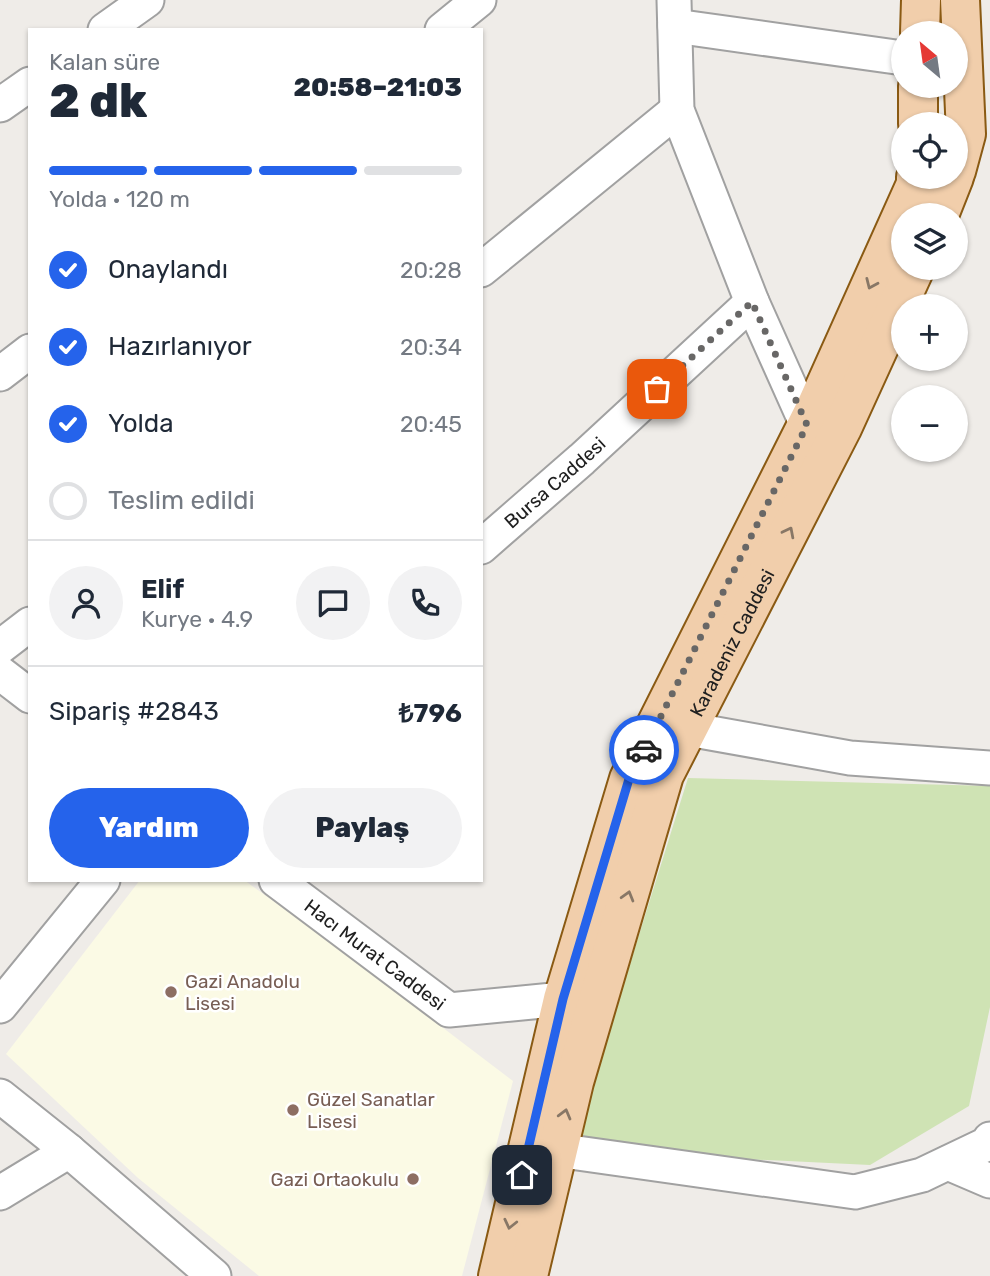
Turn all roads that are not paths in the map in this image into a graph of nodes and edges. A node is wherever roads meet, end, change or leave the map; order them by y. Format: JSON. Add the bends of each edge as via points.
{"nodes":[{"id":1,"x":147,"y":0,"type":"edge"},
{"id":2,"x":479,"y":0,"type":"edge"},
{"id":3,"x":921,"y":0,"type":"edge"},
{"id":4,"x":960,"y":0,"type":"edge"},
{"id":5,"x":674,"y":13,"type":"edge"},
{"id":6,"x":920,"y":21,"type":"edge"},
{"id":7,"x":108,"y":28,"type":"edge"},
{"id":8,"x":444,"y":28,"type":"edge"},
{"id":9,"x":891,"y":56,"type":"edge"},
{"id":10,"x":28,"y":85,"type":"edge"},
{"id":11,"x":0,"y":105,"type":"edge"},
{"id":12,"x":677,"y":110,"type":"junction"},
{"id":13,"x":978,"y":135,"type":"edge"},
{"id":14,"x":968,"y":151,"type":"edge"},
{"id":15,"x":914,"y":189,"type":"edge"},
{"id":16,"x":483,"y":268,"type":"edge"},
{"id":17,"x":910,"y":280,"type":"edge"},
{"id":18,"x":752,"y":302,"type":"junction"},
{"id":19,"x":28,"y":353,"type":"edge"},
{"id":20,"x":0,"y":374,"type":"edge"},
{"id":21,"x":807,"y":425,"type":"junction"},
{"id":22,"x":483,"y":545,"type":"edge"},
{"id":23,"x":28,"y":626,"type":"edge"},
{"id":24,"x":0,"y":647,"type":"edge"},
{"id":25,"x":0,"y":673,"type":"edge"},
{"id":26,"x":28,"y":694,"type":"edge"},
{"id":27,"x":688,"y":729,"type":"junction"},
{"id":28,"x":990,"y":768,"type":"edge"},
{"id":29,"x":101,"y":882,"type":"edge"},
{"id":30,"x":279,"y":882,"type":"edge"},
{"id":31,"x":563,"y":999,"type":"junction"},
{"id":32,"x":0,"y":1006,"type":"edge"},
{"id":33,"x":0,"y":1096,"type":"edge"},
{"id":34,"x":990,"y":1139,"type":"edge"},
{"id":35,"x":556,"y":1150,"type":"junction"},
{"id":36,"x":69,"y":1151,"type":"junction"},
{"id":37,"x":947,"y":1163,"type":"junction"},
{"id":38,"x":990,"y":1181,"type":"edge"},
{"id":39,"x":0,"y":1193,"type":"edge"},
{"id":40,"x":214,"y":1276,"type":"edge"},
{"id":41,"x":498,"y":1276,"type":"edge"},
{"id":42,"x":528,"y":1276,"type":"edge"}],
"edges":[{"from":1,"to":7,"type":"street"},
{"from":2,"to":8,"type":"street"},
{"from":3,"to":6,"type":"main road"},
{"from":4,"to":13,"type":"main road"},
{"from":5,"to":9,"type":"street"},
{"from":5,"to":12,"type":"street"},
{"from":10,"to":11,"type":"street"},
{"from":12,"to":16,"type":"street"},
{"from":12,"to":18,"type":"street"},
{"from":13,"to":14,"type":"main road"},
{"from":15,"to":21,"type":"main road","name":"Karadeniz Caddesi","one_way":true},
{"from":27,"to":17,"type":"main road","name":"Karadeniz Caddesi","one_way":true,"via":[[842,428]]},
{"from":18,"to":21,"type":"street"},
{"from":18,"to":22,"type":"street","name":"Bursa Caddesi"},
{"from":19,"to":20,"type":"street"},
{"from":21,"to":31,"type":"main road","name":"Karadeniz Caddesi","via":[[629,779]]},
{"from":23,"to":24,"type":"street"},
{"from":25,"to":26,"type":"street"},
{"from":27,"to":28,"type":"street","via":[[850,758]]},
{"from":35,"to":27,"type":"main road","name":"Karadeniz Caddesi","one_way":true,"via":[[664,775]]},
{"from":29,"to":32,"type":"street"},
{"from":30,"to":31,"type":"street","name":"Hacı Murat Caddesi","via":[[449,1010]]},
{"from":31,"to":41,"type":"main road","name":"Karadeniz Caddesi","one_way":true},
{"from":33,"to":36,"type":"street"},
{"from":34,"to":37,"type":"street"},
{"from":35,"to":37,"type":"street","via":[[855,1192],[922,1175]]},
{"from":35,"to":42,"type":"main road","name":"Karadeniz Caddesi"},
{"from":36,"to":39,"type":"street"},
{"from":36,"to":40,"type":"street"},
{"from":37,"to":38,"type":"street"}]}
